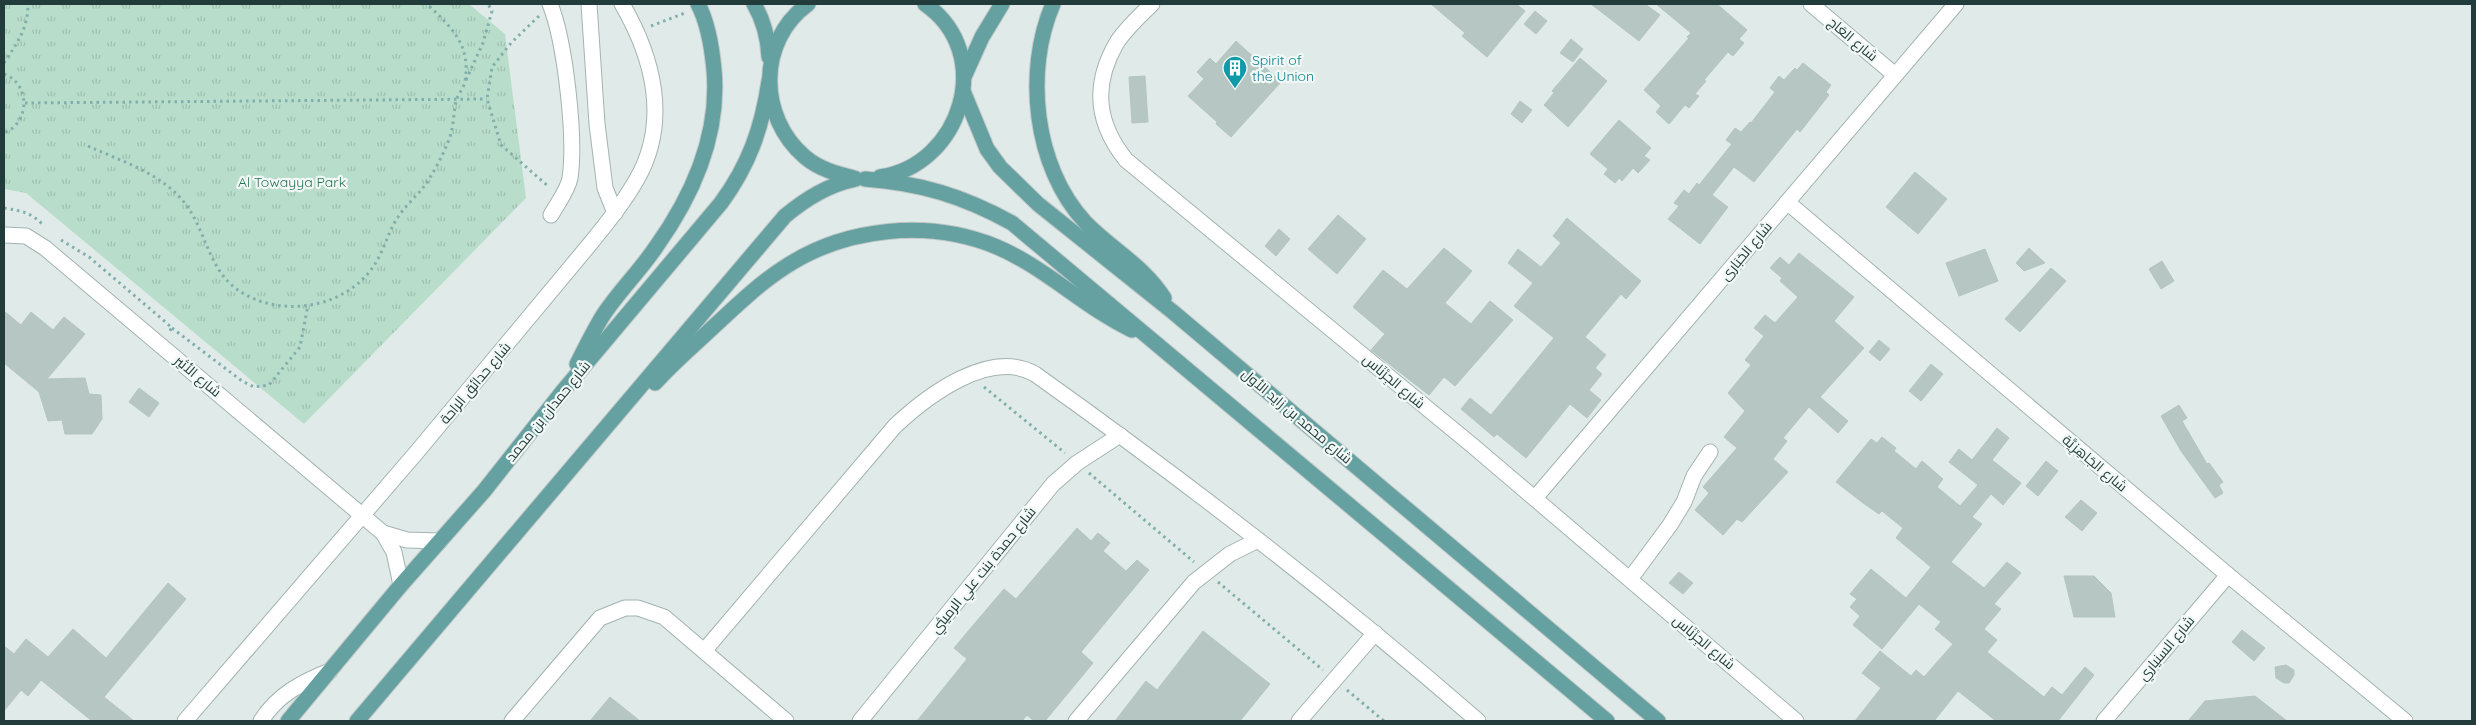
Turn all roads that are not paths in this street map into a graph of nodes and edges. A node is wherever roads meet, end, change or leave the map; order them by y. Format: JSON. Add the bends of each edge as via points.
{"nodes":[{"id":1,"x":589,"y":4,"type":"edge"},
{"id":2,"x":622,"y":4,"type":"edge"},
{"id":3,"x":754,"y":4,"type":"edge"},
{"id":4,"x":808,"y":4,"type":"edge"},
{"id":5,"x":925,"y":4,"type":"edge"},
{"id":6,"x":1002,"y":4,"type":"edge"},
{"id":7,"x":1053,"y":4,"type":"edge"},
{"id":8,"x":1152,"y":4,"type":"edge"},
{"id":9,"x":1811,"y":4,"type":"edge"},
{"id":10,"x":1956,"y":4,"type":"edge"},
{"id":11,"x":550,"y":5,"type":"edge"},
{"id":12,"x":699,"y":6,"type":"edge"},
{"id":13,"x":1895,"y":75,"type":"junction"},
{"id":14,"x":769,"y":77,"type":"junction"},
{"id":15,"x":964,"y":84,"type":"junction"},
{"id":16,"x":860,"y":179,"type":"junction"},
{"id":17,"x":1787,"y":202,"type":"junction"},
{"id":18,"x":615,"y":213,"type":"junction"},
{"id":19,"x":551,"y":215,"type":"dead end"},
{"id":20,"x":4,"y":235,"type":"edge"},
{"id":21,"x":1173,"y":312,"type":"junction"},
{"id":22,"x":1149,"y":337,"type":"junction"},
{"id":23,"x":563,"y":390,"type":"junction"},
{"id":24,"x":598,"y":434,"type":"junction"},
{"id":25,"x":1120,"y":435,"type":"junction"},
{"id":26,"x":1710,"y":452,"type":"dead end"},
{"id":27,"x":1535,"y":498,"type":"junction"},
{"id":28,"x":361,"y":514,"type":"junction"},
{"id":29,"x":383,"y":533,"type":"junction"},
{"id":30,"x":1258,"y":540,"type":"junction"},
{"id":31,"x":440,"y":541,"type":"junction"},
{"id":32,"x":2228,"y":575,"type":"junction"},
{"id":33,"x":1630,"y":580,"type":"junction"},
{"id":34,"x":401,"y":585,"type":"junction"},
{"id":35,"x":1375,"y":633,"type":"junction"},
{"id":36,"x":704,"y":652,"type":"junction"},
{"id":37,"x":330,"y":671,"type":"junction"},
{"id":38,"x":372,"y":704,"type":"junction"},
{"id":39,"x":185,"y":721,"type":"edge"},
{"id":40,"x":261,"y":721,"type":"edge"},
{"id":41,"x":288,"y":721,"type":"edge"},
{"id":42,"x":357,"y":721,"type":"edge"},
{"id":43,"x":368,"y":721,"type":"edge"},
{"id":44,"x":512,"y":721,"type":"edge"},
{"id":45,"x":786,"y":721,"type":"edge"},
{"id":46,"x":860,"y":721,"type":"edge"},
{"id":47,"x":1076,"y":721,"type":"edge"},
{"id":48,"x":1299,"y":721,"type":"edge"},
{"id":49,"x":1478,"y":721,"type":"edge"},
{"id":50,"x":1607,"y":721,"type":"edge"},
{"id":51,"x":1658,"y":721,"type":"edge"},
{"id":52,"x":1796,"y":721,"type":"edge"},
{"id":53,"x":2104,"y":721,"type":"edge"},
{"id":54,"x":2405,"y":721,"type":"edge"}],
"edges":[{"from":1,"to":18,"type":"street","via":[[597,124],[605,188]]},
{"from":2,"to":18,"type":"street","name":"شارع حدائق الراحة","via":[[646,57],[656,104],[646,158],[638,178]]},
{"from":3,"to":14,"type":"main road","via":[[762,17],[768,39]]},
{"from":4,"to":14,"type":"main road","via":[[783,31],[771,58]]},
{"from":5,"to":15,"type":"main road","name":"شارع محمد بن زايد الأول","via":[[942,19],[951,34],[958,50]]},
{"from":6,"to":15,"type":"main road","via":[[982,37]]},
{"from":7,"to":21,"type":"main road","via":[[1040,46],[1038,85],[1040,120],[1056,178],[1086,222],[1151,280]]},
{"from":8,"to":27,"type":"street","name":"شارع الجِرْنَاس","via":[[1117,42],[1105,67],[1101,107],[1114,145],[1126,160]]},
{"from":9,"to":13,"type":"street","name":"شارع العَاج"},
{"from":10,"to":13,"type":"street","name":"شارع الحَبَارى"},
{"from":11,"to":19,"type":"street","via":[[558,24],[572,153],[570,180]]},
{"from":12,"to":23,"type":"main road","via":[[712,53],[716,91],[712,130],[700,169],[656,248],[602,318]]},
{"from":13,"to":17,"type":"street","name":"شارع الحَبَارى"},
{"from":14,"to":16,"type":"main road","via":[[775,116],[794,146],[806,159],[822,168]]},
{"from":14,"to":23,"type":"main road","name":"شارع حمدان بن محمد","via":[[764,114],[754,146],[734,186]]},
{"from":15,"to":16,"type":"main road","via":[[959,110],[949,132],[933,152],[889,175]]},
{"from":15,"to":21,"type":"main road","name":"شارع محمد بن زايد الأول","via":[[987,149],[1000,167],[1038,204]]},
{"from":16,"to":22,"type":"main road","via":[[894,181],[948,193],[1012,223]]},
{"from":16,"to":24,"type":"main road","via":[[824,189],[808,197],[785,216]]},
{"from":17,"to":27,"type":"street","name":"شارع الحَبَارى"},
{"from":17,"to":32,"type":"street","name":"شارع الجَاهِزِيَّة"},
{"from":18,"to":28,"type":"street","name":"شارع حدائق الراحة","via":[[416,453]]},
{"from":20,"to":28,"type":"street","name":"شارع الأثير","via":[[26,236],[45,248]]},
{"from":21,"to":51,"type":"main road","name":"شارع محمد بن زايد الأول"},
{"from":22,"to":24,"type":"main road","via":[[1114,321],[1049,276],[996,247],[936,232],[881,232],[828,246],[767,279]]},
{"from":22,"to":50,"type":"main road"},
{"from":23,"to":31,"type":"main road","name":"شارع حمدان بن محمد","via":[[484,491]]},
{"from":24,"to":38,"type":"main road"},
{"from":25,"to":30,"type":"street"},
{"from":25,"to":36,"type":"street","via":[[1026,369],[996,366],[970,375],[923,402],[895,426]]},
{"from":25,"to":46,"type":"street","name":"شارع حمدة بنت علي الرميثي","via":[[1077,462],[1043,496]]},
{"from":26,"to":33,"type":"street","via":[[1670,525]]},
{"from":27,"to":33,"type":"street","name":"شارع الجِرْنَاس"},
{"from":28,"to":29,"type":"street","name":"شارع الأثير"},
{"from":28,"to":39,"type":"street","name":"شارع حدائق الراحة"},
{"from":29,"to":31,"type":"street","name":"شارع الأثير","via":[[407,540]]},
{"from":29,"to":34,"type":"street","name":"شارع الأثير","via":[[394,552]]},
{"from":30,"to":35,"type":"street"},
{"from":30,"to":47,"type":"street","via":[[1205,571]]},
{"from":31,"to":34,"type":"main road","name":"شارع حمدان بن محمد"},
{"from":32,"to":53,"type":"street","name":"شارع السنياري"},
{"from":32,"to":54,"type":"street","name":"شارع الجَاهِزِيَّة"},
{"from":33,"to":52,"type":"street","name":"شارع الجِرْنَاس"},
{"from":34,"to":37,"type":"main road","name":"شارع حمدان بن محمد"},
{"from":35,"to":48,"type":"street"},
{"from":35,"to":49,"type":"street"},
{"from":36,"to":44,"type":"street","via":[[664,617],[652,611],[632,608],[612,612],[590,627]]},
{"from":36,"to":45,"type":"street"},
{"from":37,"to":40,"type":"street","via":[[291,690]]},
{"from":37,"to":41,"type":"main road","name":"شارع حمدان بن محمد"},
{"from":38,"to":42,"type":"main road"},
{"from":38,"to":43,"type":"street"}]}
